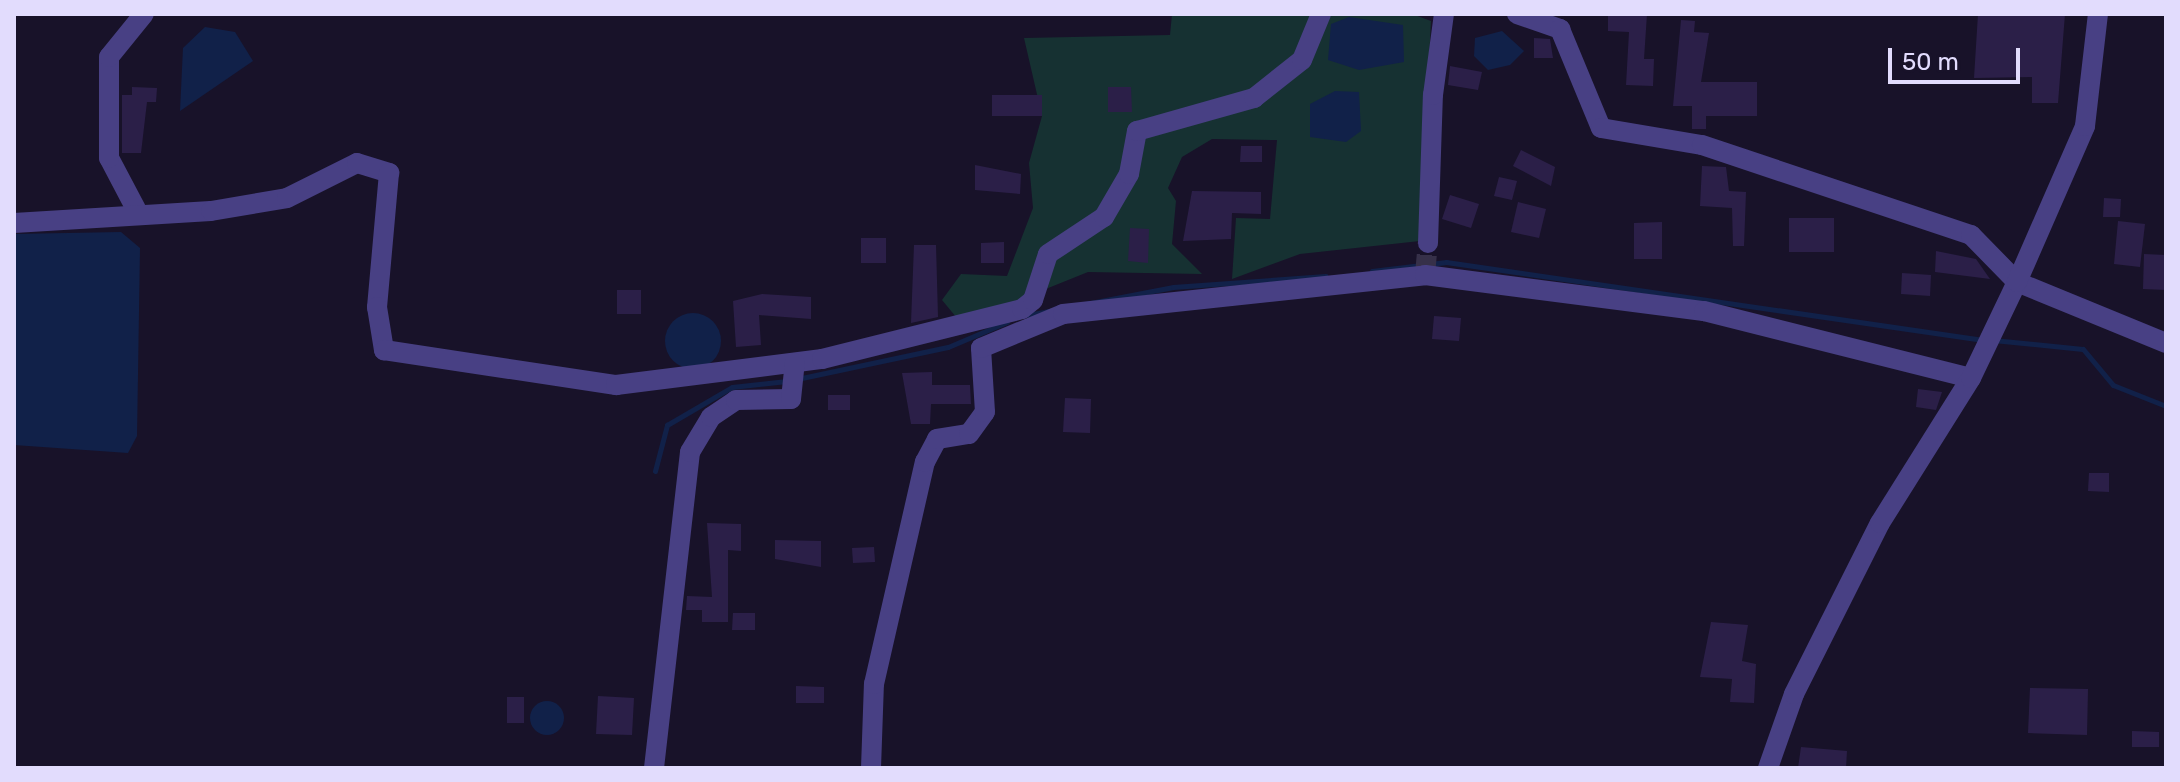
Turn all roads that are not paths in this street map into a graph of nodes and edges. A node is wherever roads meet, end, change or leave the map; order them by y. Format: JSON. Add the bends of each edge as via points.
{"nodes":[{"id":1,"x":144,"y":14,"type":"edge"},
{"id":2,"x":1321,"y":14,"type":"edge"},
{"id":3,"x":1444,"y":14,"type":"edge"},
{"id":4,"x":1517,"y":14,"type":"edge"},
{"id":5,"x":2098,"y":14,"type":"edge"},
{"id":6,"x":137,"y":211,"type":"junction"},
{"id":7,"x":14,"y":223,"type":"edge"},
{"id":8,"x":1428,"y":243,"type":"tunnel mouth"},
{"id":9,"x":2017,"y":282,"type":"junction"},
{"id":10,"x":2166,"y":343,"type":"edge"},
{"id":11,"x":795,"y":363,"type":"junction"},
{"id":12,"x":1971,"y":378,"type":"junction"},
{"id":13,"x":654,"y":768,"type":"edge"},
{"id":14,"x":871,"y":768,"type":"edge"},
{"id":15,"x":1768,"y":768,"type":"edge"}],
"edges":[{"from":1,"to":6,"type":"street","via":[[109,57],[109,158]]},
{"from":2,"to":11,"type":"street","via":[[1302,60],[1254,98],[1137,131],[1129,174],[1104,217],[1048,254],[1033,300],[1022,309],[956,331]]},
{"from":3,"to":8,"type":"street","via":[[1433,95]]},
{"from":4,"to":9,"type":"street","via":[[1560,29],[1601,128],[1702,145],[1971,235]]},
{"from":5,"to":9,"type":"street","via":[[2085,126]]},
{"from":6,"to":7,"type":"street"},
{"from":6,"to":11,"type":"street","via":[[211,211],[287,198],[357,163],[389,173],[377,307],[384,350],[616,385]]},
{"from":9,"to":10,"type":"street"},
{"from":9,"to":12,"type":"street"},
{"from":11,"to":13,"type":"street","via":[[796,393],[736,400],[711,417],[690,452]]},
{"from":12,"to":14,"type":"street","via":[[1704,311],[1425,275],[1063,314],[981,348],[985,412],[969,434],[937,439],[925,462],[874,684]]},
{"from":12,"to":15,"type":"street","via":[[1880,523],[1794,694]]}]}
